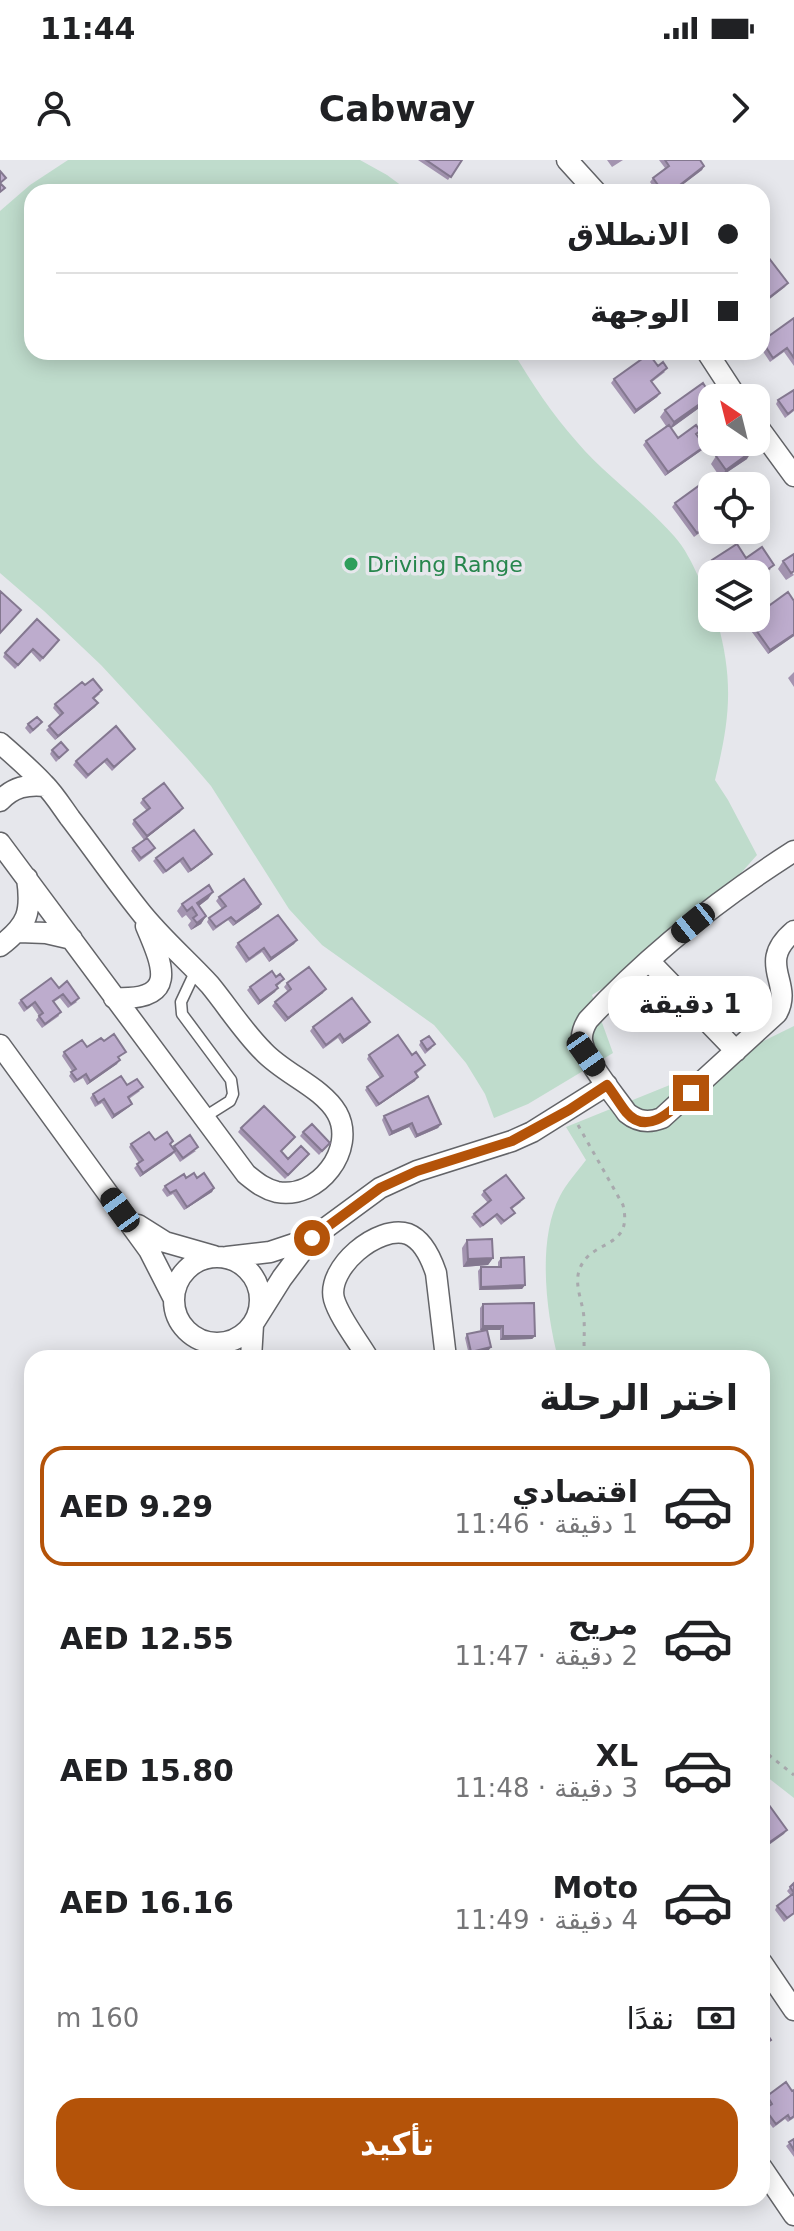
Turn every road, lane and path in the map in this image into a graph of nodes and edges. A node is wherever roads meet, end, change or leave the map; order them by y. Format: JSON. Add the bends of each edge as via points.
{"nodes":[{"id":1,"x":567,"y":160,"type":"edge"},
{"id":2,"x":589,"y":184,"type":"edge"},
{"id":3,"x":712,"y":360,"type":"edge"},
{"id":4,"x":728,"y":384,"type":"edge"},
{"id":5,"x":770,"y":443,"type":"edge"},
{"id":6,"x":794,"y":476,"type":"edge"},
{"id":7,"x":0,"y":743,"type":"edge"},
{"id":8,"x":46,"y":786,"type":"junction"},
{"id":9,"x":0,"y":801,"type":"edge"},
{"id":10,"x":0,"y":843,"type":"edge"},
{"id":11,"x":794,"y":851,"type":"edge"},
{"id":12,"x":27,"y":877,"type":"junction"},
{"id":13,"x":141,"y":912,"type":"junction"},
{"id":14,"x":794,"y":931,"type":"edge"},
{"id":15,"x":19,"y":932,"type":"junction"},
{"id":16,"x":72,"y":939,"type":"junction"},
{"id":17,"x":0,"y":946,"type":"edge"},
{"id":18,"x":649,"y":961,"type":"junction"},
{"id":19,"x":196,"y":970,"type":"junction"},
{"id":20,"x":114,"y":998,"type":"junction"},
{"id":21,"x":0,"y":1045,"type":"edge"},
{"id":22,"x":736,"y":1051,"type":"junction"},
{"id":23,"x":607,"y":1085,"type":"junction"},
{"id":24,"x":569,"y":1110,"type":"junction"},
{"id":25,"x":203,"y":1118,"type":"junction"},
{"id":26,"x":120,"y":1210,"type":"junction"},
{"id":27,"x":312,"y":1238,"type":"junction"},
{"id":28,"x":220,"y":1257,"type":"junction"},
{"id":29,"x":174,"y":1299,"type":"junction"},
{"id":30,"x":254,"y":1323,"type":"junction"},
{"id":31,"x":200,"y":1340,"type":"junction"},
{"id":32,"x":208,"y":1350,"type":"edge"},
{"id":33,"x":252,"y":1350,"type":"edge"},
{"id":34,"x":363,"y":1350,"type":"edge"},
{"id":35,"x":445,"y":1350,"type":"edge"},
{"id":36,"x":585,"y":1350,"type":"edge"},
{"id":37,"x":770,"y":1756,"type":"edge"},
{"id":38,"x":794,"y":1775,"type":"edge"},
{"id":39,"x":770,"y":1975,"type":"edge"},
{"id":40,"x":794,"y":2010,"type":"edge"},
{"id":41,"x":770,"y":2180,"type":"edge"},
{"id":42,"x":794,"y":2215,"type":"edge"}],
"edges":[{"from":1,"to":2,"type":"street"},
{"from":3,"to":4,"type":"street"},
{"from":5,"to":6,"type":"street"},
{"from":7,"to":8,"type":"street"},
{"from":8,"to":9,"type":"street","via":[[21,786]]},
{"from":8,"to":13,"type":"street"},
{"from":10,"to":12,"type":"street"},
{"from":11,"to":18,"type":"street","via":[[713,907]]},
{"from":12,"to":15,"type":"street","via":[[29,906]]},
{"from":12,"to":16,"type":"street"},
{"from":13,"to":19,"type":"street"},
{"from":13,"to":20,"type":"street","via":[[162,975],[145,997]]},
{"from":14,"to":22,"type":"street","via":[[778,955],[786,991],[783,1007]]},
{"from":15,"to":16,"type":"street"},
{"from":15,"to":17,"type":"street"},
{"from":16,"to":20,"type":"street"},
{"from":18,"to":22,"type":"street"},
{"from":18,"to":23,"type":"street","via":[[583,1028],[586,1054]]},
{"from":19,"to":25,"type":"lane","via":[[181,1002],[182,1014],[233,1087],[230,1101]]},
{"from":19,"to":25,"type":"street","via":[[264,1053],[330,1102],[343,1130],[342,1145],[337,1160],[315,1182],[279,1193],[246,1174]]},
{"from":20,"to":25,"type":"street"},
{"from":21,"to":26,"type":"street"},
{"from":22,"to":23,"type":"street","via":[[655,1121],[633,1118]]},
{"from":23,"to":24,"type":"street"},
{"from":24,"to":27,"type":"street","via":[[512,1141],[380,1188]]},
{"from":24,"to":36,"type":"path","via":[[626,1218],[623,1231],[583,1261],[577,1275]]},
{"from":26,"to":28,"type":"street","via":[[165,1242]]},
{"from":26,"to":29,"type":"street","via":[[149,1250]]},
{"from":27,"to":28,"type":"street","via":[[270,1252]]},
{"from":27,"to":30,"type":"street"},
{"from":28,"to":29,"type":"street","via":[[203,1259],[186,1270]]},
{"from":28,"to":30,"type":"street","via":[[246,1267],[256,1279],[261,1300]]},
{"from":29,"to":31,"type":"street","via":[[181,1324]]},
{"from":30,"to":31,"type":"street","via":[[225,1342]]},
{"from":30,"to":33,"type":"street"},
{"from":31,"to":32,"type":"street"},
{"from":34,"to":35,"type":"street","via":[[334,1300],[337,1272],[361,1248],[397,1233],[419,1242],[432,1261]]},
{"from":37,"to":38,"type":"path"},
{"from":39,"to":40,"type":"street"},
{"from":41,"to":42,"type":"street"}]}
